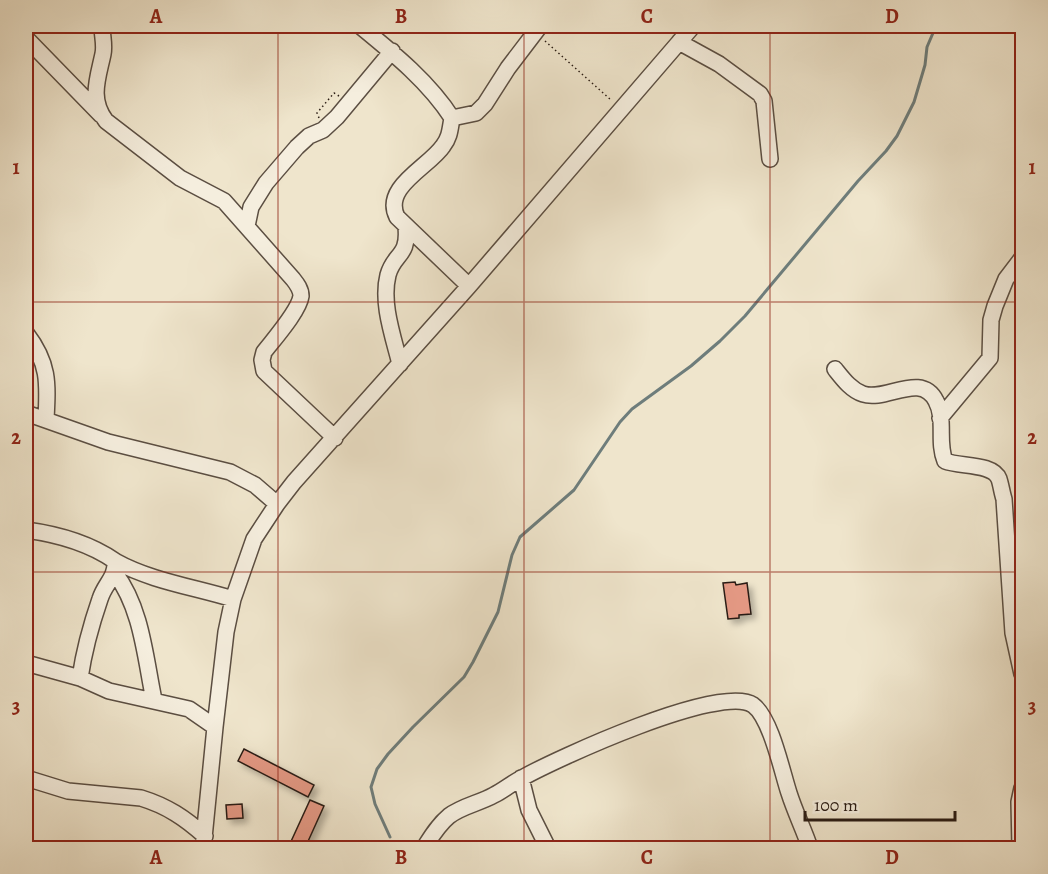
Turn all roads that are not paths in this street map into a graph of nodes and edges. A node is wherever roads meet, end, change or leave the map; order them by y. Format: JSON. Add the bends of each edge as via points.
{"nodes":[{"id":1,"x":102,"y":26,"type":"edge"},
{"id":2,"x":360,"y":26,"type":"edge"},
{"id":3,"x":693,"y":26,"type":"edge"},
{"id":4,"x":538,"y":29,"type":"edge"},
{"id":5,"x":26,"y":38,"type":"edge"},
{"id":6,"x":679,"y":42,"type":"junction"},
{"id":7,"x":392,"y":51,"type":"junction"},
{"id":8,"x":101,"y":115,"type":"junction"},
{"id":9,"x":452,"y":118,"type":"junction"},
{"id":10,"x":770,"y":159,"type":"dead end"},
{"id":11,"x":247,"y":226,"type":"junction"},
{"id":12,"x":406,"y":227,"type":"junction"},
{"id":13,"x":1023,"y":258,"type":"edge"},
{"id":14,"x":469,"y":286,"type":"junction"},
{"id":15,"x":26,"y":333,"type":"edge"},
{"id":16,"x":400,"y":364,"type":"junction"},
{"id":17,"x":835,"y":369,"type":"dead end"},
{"id":18,"x":26,"y":413,"type":"edge"},
{"id":19,"x":940,"y":418,"type":"junction"},
{"id":20,"x":46,"y":419,"type":"junction"},
{"id":21,"x":335,"y":438,"type":"junction"},
{"id":22,"x":277,"y":504,"type":"junction"},
{"id":23,"x":26,"y":530,"type":"edge"},
{"id":24,"x":115,"y":567,"type":"junction"},
{"id":25,"x":233,"y":598,"type":"junction"},
{"id":26,"x":26,"y":663,"type":"edge"},
{"id":27,"x":1023,"y":674,"type":"edge"},
{"id":28,"x":80,"y":678,"type":"junction"},
{"id":29,"x":154,"y":700,"type":"junction"},
{"id":30,"x":214,"y":727,"type":"junction"},
{"id":31,"x":26,"y":778,"type":"edge"},
{"id":32,"x":521,"y":778,"type":"junction"},
{"id":33,"x":1023,"y":789,"type":"edge"},
{"id":34,"x":204,"y":842,"type":"edge"},
{"id":35,"x":424,"y":849,"type":"edge"},
{"id":36,"x":548,"y":849,"type":"edge"},
{"id":37,"x":810,"y":849,"type":"edge"},
{"id":38,"x":1020,"y":849,"type":"edge"}],
"edges":[{"from":1,"to":8,"type":"street","via":[[103,53],[95,89]]},
{"from":2,"to":7,"type":"street"},
{"from":3,"to":6,"type":"street"},
{"from":4,"to":9,"type":"street","via":[[485,104],[476,113]]},
{"from":5,"to":8,"type":"street"},
{"from":6,"to":10,"type":"street","via":[[719,64],[760,94]]},
{"from":6,"to":14,"type":"street"},
{"from":7,"to":9,"type":"street"},
{"from":7,"to":11,"type":"street","via":[[337,117],[297,147],[266,183],[251,207]]},
{"from":8,"to":11,"type":"street","via":[[180,178],[224,201]]},
{"from":9,"to":12,"type":"street","via":[[443,146],[398,190],[394,211]]},
{"from":11,"to":21,"type":"street","via":[[300,289],[301,297],[264,352],[264,371]]},
{"from":12,"to":14,"type":"street"},
{"from":12,"to":16,"type":"street","via":[[406,245],[388,274],[386,292]]},
{"from":13,"to":19,"type":"street","via":[[1006,279],[995,306],[990,357]]},
{"from":14,"to":16,"type":"street"},
{"from":15,"to":20,"type":"street","via":[[46,368]]},
{"from":16,"to":21,"type":"street"},
{"from":17,"to":19,"type":"street","via":[[846,383],[864,394],[875,396],[910,387],[924,389],[938,404]]},
{"from":18,"to":20,"type":"street"},
{"from":19,"to":27,"type":"street","via":[[940,450],[945,461],[985,467],[999,478],[1004,499],[1013,633]]},
{"from":20,"to":22,"type":"street","via":[[108,442],[230,472],[255,485]]},
{"from":21,"to":22,"type":"street"},
{"from":22,"to":25,"type":"street","via":[[254,539]]},
{"from":23,"to":24,"type":"street","via":[[72,540],[105,554]]},
{"from":24,"to":25,"type":"street"},
{"from":24,"to":28,"type":"street","via":[[91,627]]},
{"from":24,"to":29,"type":"street","via":[[140,627]]},
{"from":25,"to":30,"type":"street"},
{"from":26,"to":28,"type":"street"},
{"from":28,"to":29,"type":"street","via":[[109,691]]},
{"from":29,"to":30,"type":"street","via":[[189,708]]},
{"from":30,"to":34,"type":"street"},
{"from":31,"to":34,"type":"street","via":[[68,791],[152,801],[187,820]]},
{"from":32,"to":35,"type":"street","via":[[494,796],[449,816]]},
{"from":32,"to":36,"type":"street","via":[[529,810]]},
{"from":32,"to":37,"type":"street","via":[[618,734],[674,714],[742,700],[754,705],[764,722]]},
{"from":33,"to":38,"type":"street","via":[[1019,802]]}]}
